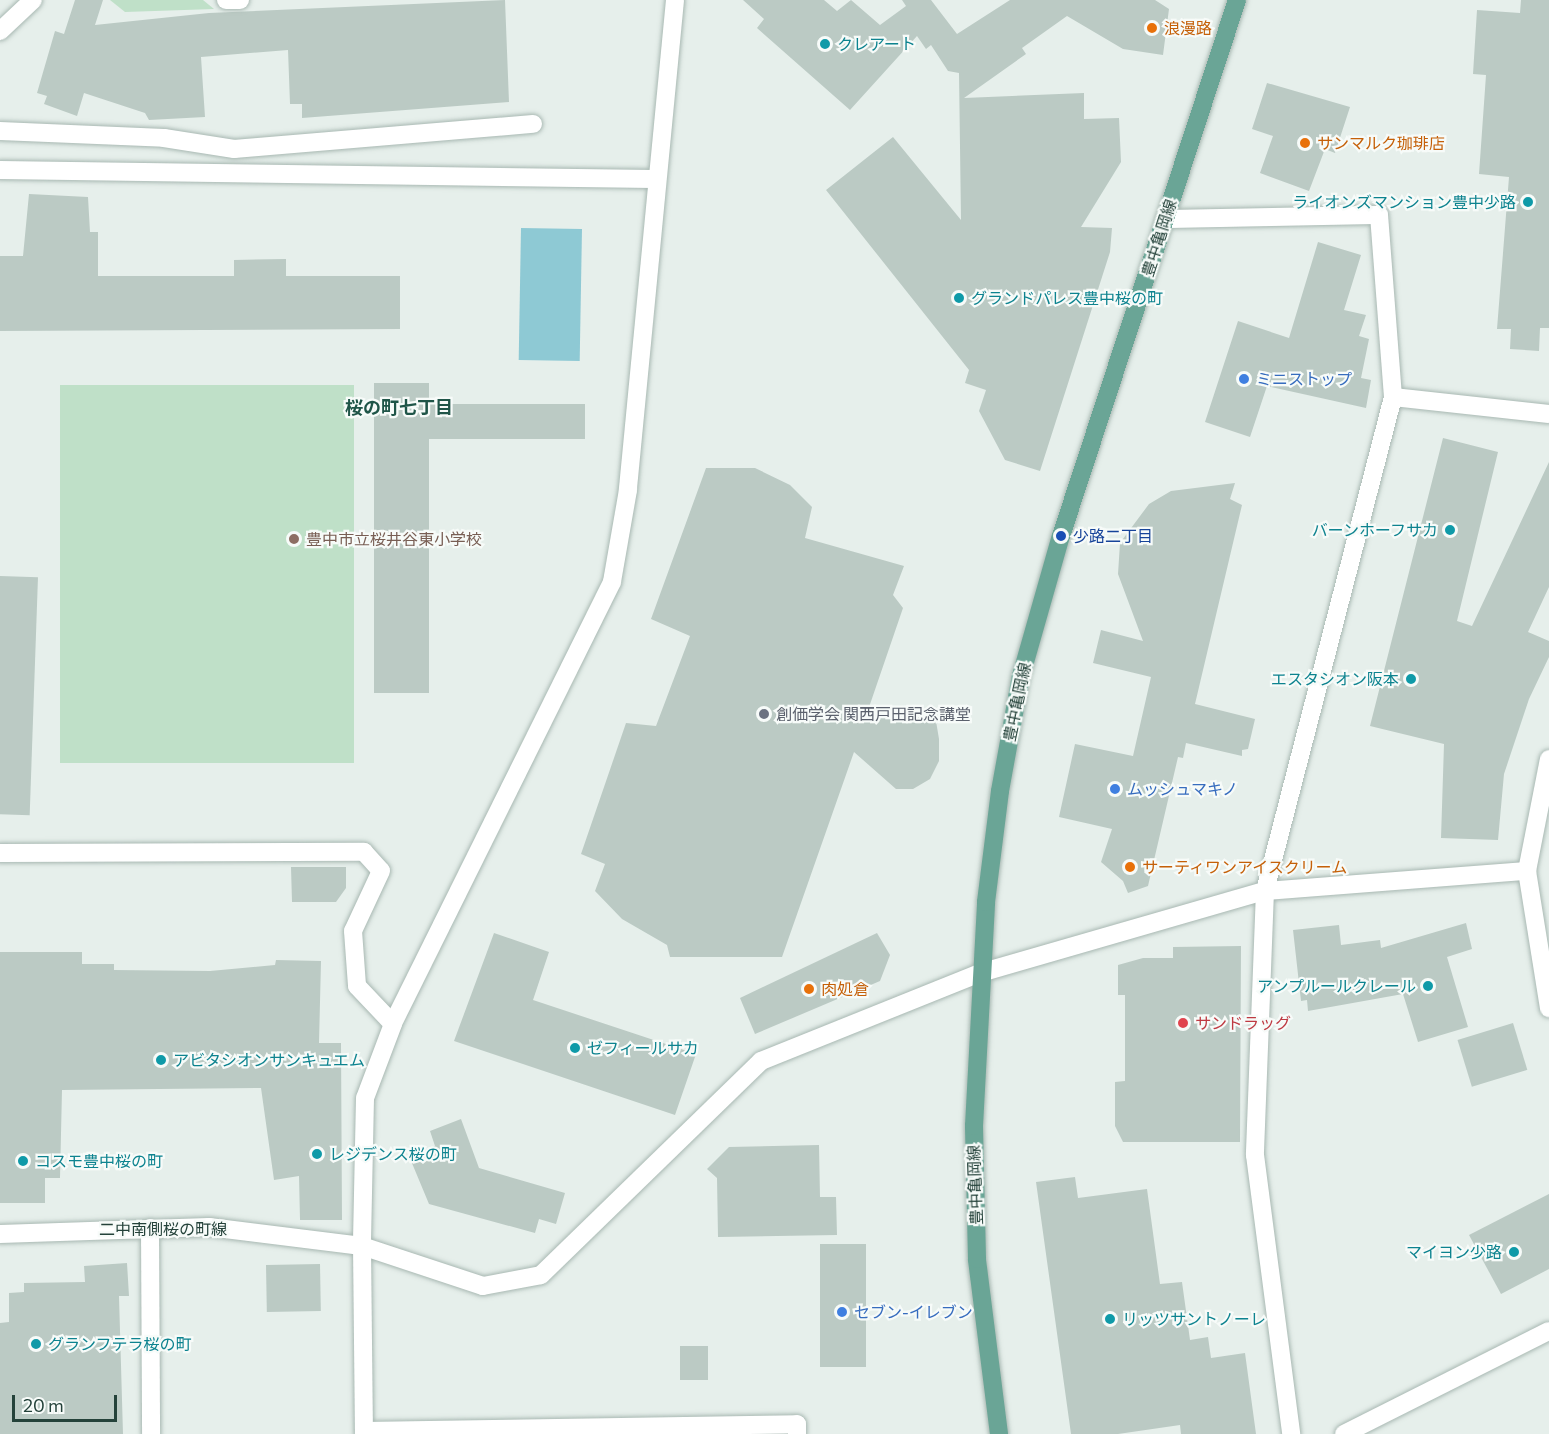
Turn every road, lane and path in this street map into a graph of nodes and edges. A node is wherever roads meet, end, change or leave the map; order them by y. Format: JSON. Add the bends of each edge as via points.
{"nodes":[{"id":1,"x":33,"y":0,"type":"edge"},
{"id":2,"x":226,"y":0,"type":"edge"},
{"id":3,"x":240,"y":0,"type":"edge"},
{"id":4,"x":675,"y":0,"type":"edge"},
{"id":5,"x":1237,"y":0,"type":"edge"},
{"id":6,"x":0,"y":31,"type":"edge"},
{"id":7,"x":533,"y":124,"type":"dead end"},
{"id":8,"x":0,"y":131,"type":"edge"},
{"id":9,"x":0,"y":170,"type":"edge"},
{"id":10,"x":654,"y":179,"type":"junction"},
{"id":11,"x":1165,"y":219,"type":"junction"},
{"id":12,"x":1393,"y":397,"type":"junction"},
{"id":13,"x":1549,"y":414,"type":"edge"},
{"id":14,"x":1549,"y":759,"type":"edge"},
{"id":15,"x":0,"y":853,"type":"edge"},
{"id":16,"x":1527,"y":871,"type":"junction"},
{"id":17,"x":1265,"y":891,"type":"junction"},
{"id":18,"x":980,"y":973,"type":"junction"},
{"id":19,"x":1549,"y":1008,"type":"edge"},
{"id":20,"x":393,"y":1024,"type":"junction"},
{"id":21,"x":150,"y":1228,"type":"junction"},
{"id":22,"x":0,"y":1234,"type":"edge"},
{"id":23,"x":362,"y":1246,"type":"junction"},
{"id":24,"x":1549,"y":1331,"type":"edge"},
{"id":25,"x":364,"y":1433,"type":"edge"},
{"id":26,"x":152,"y":1434,"type":"edge"},
{"id":27,"x":797,"y":1434,"type":"edge"},
{"id":28,"x":999,"y":1434,"type":"edge"},
{"id":29,"x":1292,"y":1434,"type":"edge"},
{"id":30,"x":1344,"y":1434,"type":"edge"}],
"edges":[{"from":1,"to":6,"type":"street"},
{"from":2,"to":3,"type":"street"},
{"from":4,"to":10,"type":"street"},
{"from":5,"to":11,"type":"main road","name":"豊中亀岡線"},
{"from":7,"to":8,"type":"street","via":[[234,149],[164,138]]},
{"from":9,"to":10,"type":"street"},
{"from":10,"to":20,"type":"street","via":[[628,490],[612,582]]},
{"from":11,"to":12,"type":"street","via":[[1379,215]]},
{"from":11,"to":18,"type":"main road","name":"豊中亀岡線","via":[[1021,676],[1000,791]]},
{"from":12,"to":13,"type":"street"},
{"from":12,"to":17,"type":"street"},
{"from":14,"to":16,"type":"street"},
{"from":15,"to":20,"type":"street","via":[[364,852],[381,871],[353,931],[357,986]]},
{"from":16,"to":17,"type":"street","name":"二中南側桜の町線"},
{"from":16,"to":19,"type":"street"},
{"from":17,"to":18,"type":"street","name":"二中南側桜の町線"},
{"from":17,"to":29,"type":"street","via":[[1255,1155]]},
{"from":18,"to":23,"type":"street","name":"二中南側桜の町線","via":[[761,1061],[541,1275],[483,1286]]},
{"from":18,"to":28,"type":"main road","name":"豊中亀岡線","via":[[974,1125],[977,1259]]},
{"from":20,"to":23,"type":"street","via":[[365,1098]]},
{"from":21,"to":22,"type":"street","name":"二中南側桜の町線"},
{"from":21,"to":23,"type":"street","name":"二中南側桜の町線","via":[[208,1227]]},
{"from":21,"to":26,"type":"street"},
{"from":23,"to":25,"type":"street"},
{"from":24,"to":30,"type":"street"},
{"from":25,"to":27,"type":"street","via":[[797,1424]]}]}
